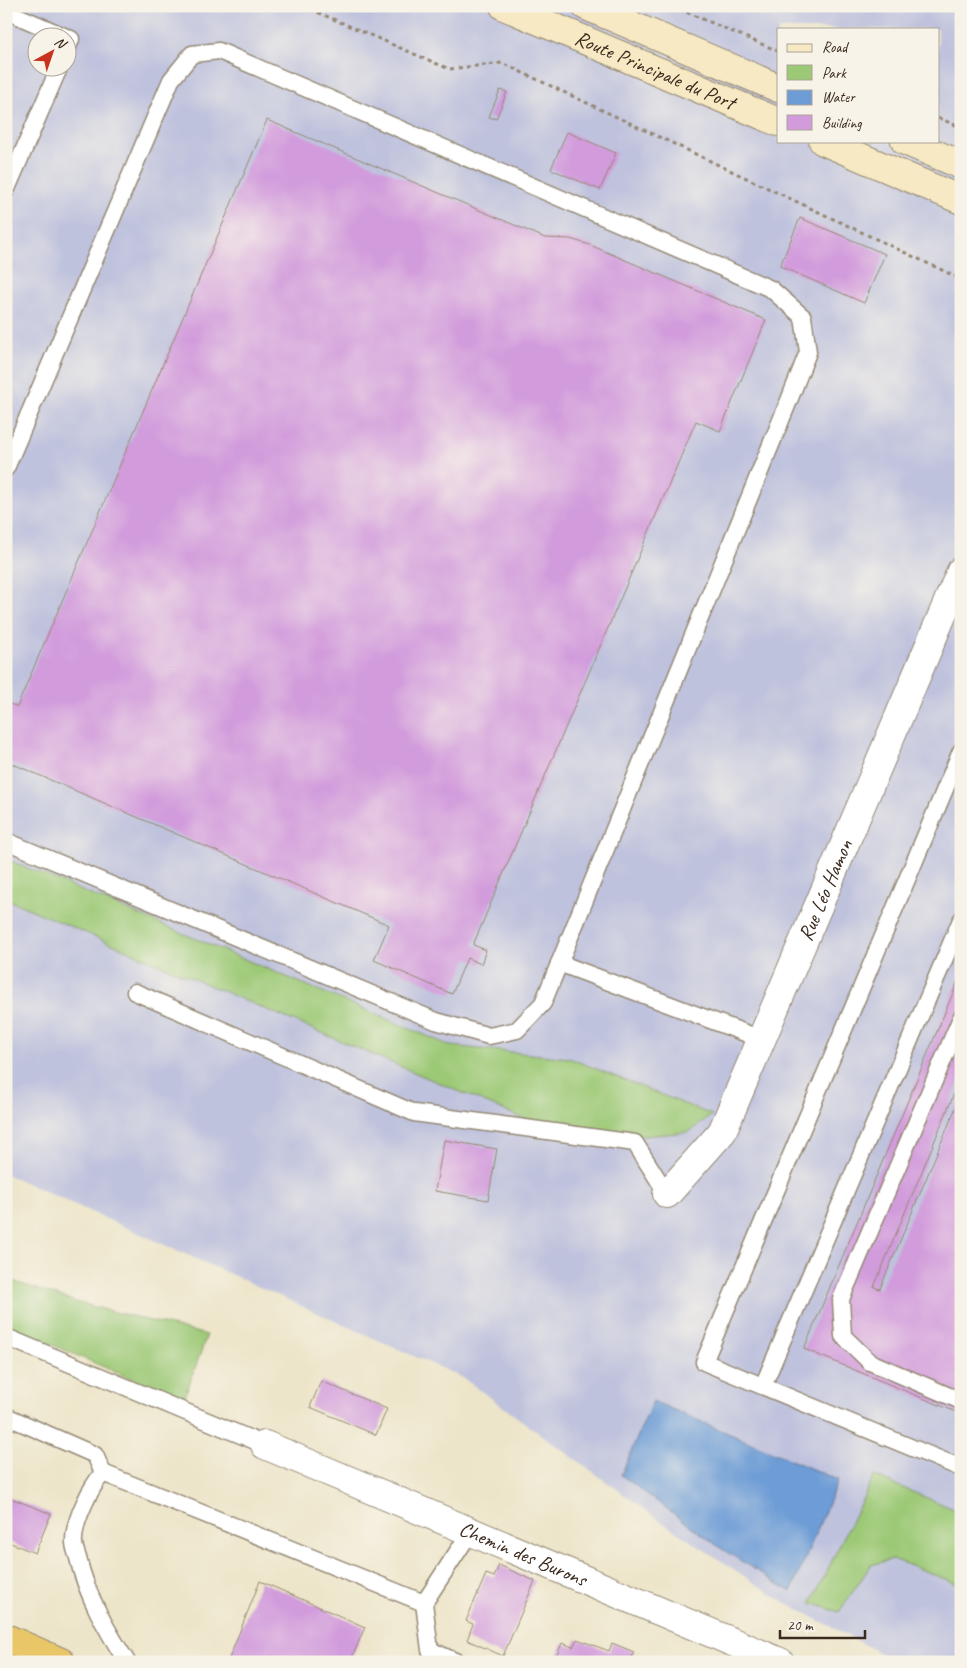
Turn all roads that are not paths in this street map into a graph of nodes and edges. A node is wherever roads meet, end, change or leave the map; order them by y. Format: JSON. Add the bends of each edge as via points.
{"nodes":[{"id":1,"x":504,"y":6,"type":"edge"},
{"id":2,"x":586,"y":6,"type":"edge"},
{"id":3,"x":6,"y":11,"type":"edge"},
{"id":4,"x":47,"y":28,"type":"edge"},
{"id":5,"x":55,"y":78,"type":"edge"},
{"id":6,"x":777,"y":88,"type":"edge"},
{"id":7,"x":777,"y":122,"type":"edge"},
{"id":8,"x":825,"y":142,"type":"edge"},
{"id":9,"x":907,"y":142,"type":"edge"},
{"id":10,"x":961,"y":165,"type":"edge"},
{"id":11,"x":6,"y":191,"type":"edge"},
{"id":12,"x":961,"y":200,"type":"edge"},
{"id":13,"x":6,"y":468,"type":"edge"},
{"id":14,"x":961,"y":571,"type":"edge"},
{"id":15,"x":961,"y":751,"type":"edge"},
{"id":16,"x":6,"y":842,"type":"edge"},
{"id":17,"x":961,"y":920,"type":"edge"},
{"id":18,"x":559,"y":963,"type":"junction"},
{"id":19,"x":135,"y":992,"type":"dead end"},
{"id":20,"x":961,"y":1018,"type":"edge"},
{"id":21,"x":761,"y":1039,"type":"junction"},
{"id":22,"x":667,"y":1194,"type":"joint"},
{"id":23,"x":6,"y":1337,"type":"edge"},
{"id":24,"x":763,"y":1386,"type":"junction"},
{"id":25,"x":961,"y":1401,"type":"edge"},
{"id":26,"x":6,"y":1416,"type":"edge"},
{"id":27,"x":265,"y":1445,"type":"joint"},
{"id":28,"x":961,"y":1468,"type":"edge"},
{"id":29,"x":102,"y":1473,"type":"junction"},
{"id":30,"x":471,"y":1531,"type":"junction"},
{"id":31,"x":424,"y":1603,"type":"junction"},
{"id":32,"x":6,"y":1638,"type":"edge"},
{"id":33,"x":61,"y":1662,"type":"edge"},
{"id":34,"x":127,"y":1662,"type":"edge"},
{"id":35,"x":457,"y":1662,"type":"edge"},
{"id":36,"x":780,"y":1662,"type":"edge"}],
"edges":[{"from":1,"to":7,"type":"main road","name":"Route Principale du Port"},
{"from":2,"to":6,"type":"main road","name":"Route Principale du Port"},
{"from":3,"to":4,"type":"lane"},
{"from":5,"to":11,"type":"lane"},
{"from":8,"to":12,"type":"main road"},
{"from":9,"to":10,"type":"main road"},
{"from":13,"to":18,"type":"lane","via":[[171,80],[192,54],[219,51],[771,289],[803,317],[808,352]]},
{"from":14,"to":21,"type":"street","name":"Rue Léo Hamon"},
{"from":15,"to":24,"type":"lane","via":[[704,1362]]},
{"from":16,"to":18,"type":"lane","via":[[436,1021],[489,1036],[517,1030],[543,1002]]},
{"from":17,"to":24,"type":"lane"},
{"from":18,"to":21,"type":"lane"},
{"from":19,"to":22,"type":"lane","via":[[414,1113],[635,1143]]},
{"from":20,"to":25,"type":"lane","via":[[841,1299],[843,1336],[870,1362]]},
{"from":21,"to":22,"type":"street","name":"Rue Léo Hamon","via":[[722,1132]]},
{"from":23,"to":27,"type":"lane"},
{"from":24,"to":28,"type":"lane"},
{"from":26,"to":29,"type":"lane","via":[[95,1455]]},
{"from":27,"to":30,"type":"street","name":"Chemin des Burons"},
{"from":29,"to":31,"type":"lane"},
{"from":29,"to":34,"type":"lane","via":[[84,1505],[73,1540],[84,1582],[109,1634]]},
{"from":30,"to":31,"type":"lane"},
{"from":30,"to":36,"type":"street","name":"Chemin des Burons"},
{"from":31,"to":35,"type":"lane","via":[[430,1650]]},
{"from":32,"to":33,"type":"highway"}]}
